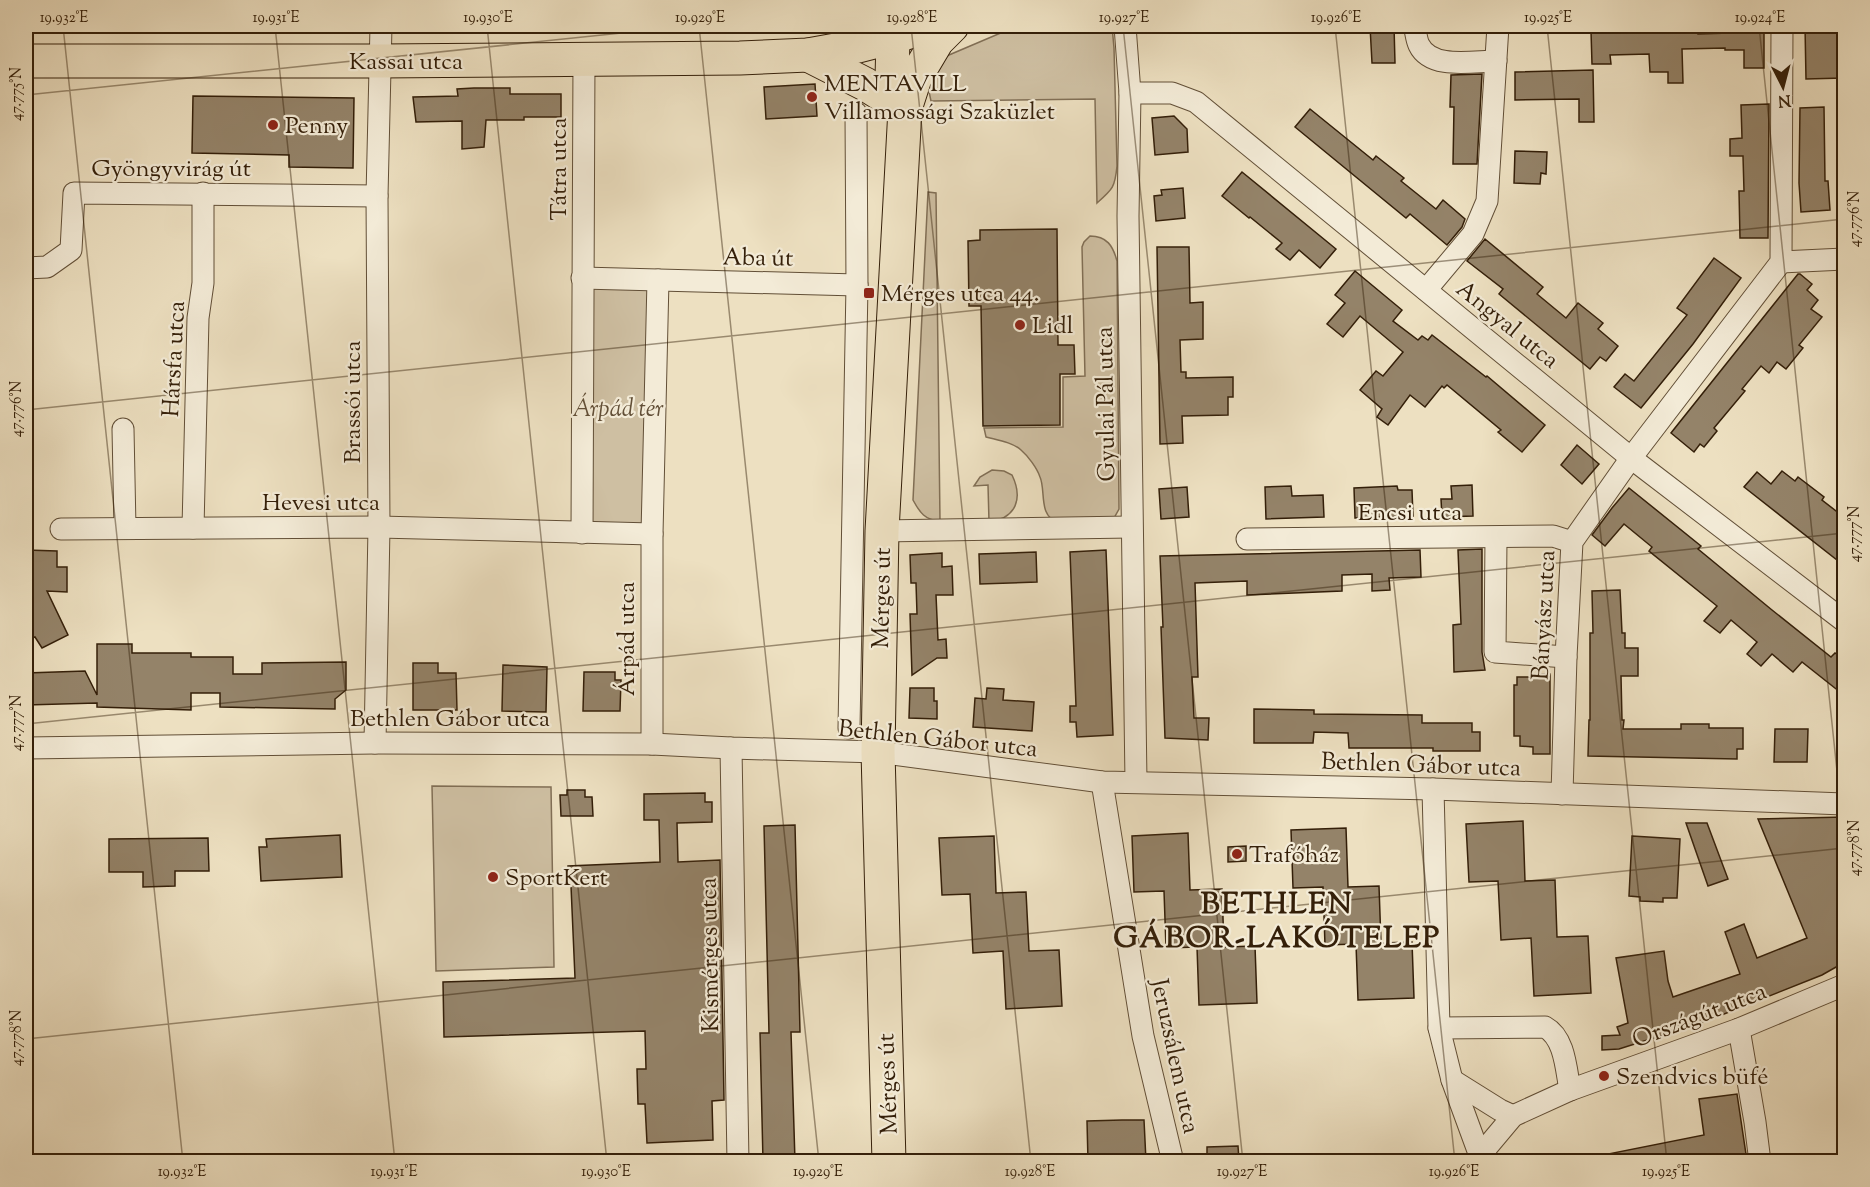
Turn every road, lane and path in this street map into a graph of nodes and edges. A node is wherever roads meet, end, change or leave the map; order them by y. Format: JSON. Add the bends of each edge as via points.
{"nodes":[{"id":1,"x":381,"y":26,"type":"edge"},
{"id":2,"x":929,"y":26,"type":"edge"},
{"id":3,"x":952,"y":26,"type":"edge"},
{"id":4,"x":1125,"y":26,"type":"edge"},
{"id":5,"x":1414,"y":26,"type":"edge"},
{"id":6,"x":1498,"y":26,"type":"edge"},
{"id":7,"x":1782,"y":26,"type":"edge"},
{"id":8,"x":893,"y":31,"type":"edge"},
{"id":9,"x":808,"y":55,"type":"junction"},
{"id":10,"x":584,"y":60,"type":"junction"},
{"id":11,"x":26,"y":61,"type":"edge"},
{"id":12,"x":380,"y":61,"type":"junction"},
{"id":13,"x":1496,"y":61,"type":"junction"},
{"id":14,"x":1130,"y":93,"type":"junction"},
{"id":15,"x":905,"y":110,"type":"junction"},
{"id":16,"x":856,"y":113,"type":"dead end"},
{"id":17,"x":203,"y":193,"type":"junction"},
{"id":18,"x":377,"y":196,"type":"junction"},
{"id":19,"x":1845,"y":259,"type":"edge"},
{"id":20,"x":1781,"y":262,"type":"junction"},
{"id":21,"x":26,"y":268,"type":"edge"},
{"id":22,"x":582,"y":278,"type":"junction"},
{"id":23,"x":658,"y":280,"type":"junction"},
{"id":24,"x":857,"y":285,"type":"junction"},
{"id":25,"x":1426,"y":290,"type":"junction"},
{"id":26,"x":123,"y":429,"type":"dead end"},
{"id":27,"x":1631,"y":458,"type":"junction"},
{"id":28,"x":379,"y":527,"type":"junction"},
{"id":29,"x":1131,"y":527,"type":"junction"},
{"id":30,"x":125,"y":528,"type":"junction"},
{"id":31,"x":194,"y":528,"type":"junction"},
{"id":32,"x":61,"y":529,"type":"dead end"},
{"id":33,"x":882,"y":531,"type":"junction"},
{"id":34,"x":582,"y":533,"type":"junction"},
{"id":35,"x":652,"y":534,"type":"junction"},
{"id":36,"x":1496,"y":538,"type":"junction"},
{"id":37,"x":1247,"y":539,"type":"dead end"},
{"id":38,"x":1572,"y":542,"type":"junction"},
{"id":39,"x":1845,"y":621,"type":"edge"},
{"id":40,"x":1566,"y":657,"type":"junction"},
{"id":41,"x":849,"y":728,"type":"dead end"},
{"id":42,"x":375,"y":743,"type":"junction"},
{"id":43,"x":652,"y":744,"type":"junction"},
{"id":44,"x":26,"y":748,"type":"edge"},
{"id":45,"x":731,"y":748,"type":"junction"},
{"id":46,"x":878,"y":752,"type":"junction"},
{"id":47,"x":1102,"y":782,"type":"junction"},
{"id":48,"x":1136,"y":782,"type":"junction"},
{"id":49,"x":1433,"y":789,"type":"junction"},
{"id":50,"x":1562,"y":794,"type":"junction"},
{"id":51,"x":1845,"y":804,"type":"edge"},
{"id":52,"x":1845,"y":985,"type":"edge"},
{"id":53,"x":1439,"y":1028,"type":"junction"},
{"id":54,"x":1739,"y":1029,"type":"junction"},
{"id":55,"x":1452,"y":1080,"type":"junction"},
{"id":56,"x":1570,"y":1090,"type":"junction"},
{"id":57,"x":1513,"y":1116,"type":"junction"},
{"id":58,"x":1481,"y":1160,"type":"edge"},
{"id":59,"x":736,"y":1161,"type":"edge"},
{"id":60,"x":889,"y":1161,"type":"edge"},
{"id":61,"x":1173,"y":1161,"type":"edge"},
{"id":62,"x":1760,"y":1161,"type":"edge"}],
"edges":[{"from":1,"to":12,"type":"street","name":"Brassói utca"},
{"from":2,"to":8,"type":"main road","name":"Kassai utca"},
{"from":3,"to":15,"type":"main road","via":[[937,41],[915,78]]},
{"from":4,"to":14,"type":"street","name":"Gyulai Pál utca"},
{"from":5,"to":13,"type":"street","via":[[1419,45],[1429,57],[1447,62]]},
{"from":6,"to":13,"type":"street"},
{"from":7,"to":20,"type":"street"},
{"from":8,"to":9,"type":"main road","name":"Kassai utca","via":[[858,46]]},
{"from":8,"to":15,"type":"main road","name":"Mérges út","via":[[892,79]]},
{"from":9,"to":10,"type":"main road","name":"Kassai utca"},
{"from":9,"to":15,"type":"main road"},
{"from":10,"to":12,"type":"main road","name":"Kassai utca"},
{"from":10,"to":22,"type":"street","name":"Tátra utca"},
{"from":11,"to":12,"type":"main road","name":"Kassai utca"},
{"from":12,"to":18,"type":"street","name":"Brassói utca"},
{"from":13,"to":25,"type":"street","via":[[1487,201],[1473,234]]},
{"from":14,"to":25,"type":"street","name":"Angyal utca","via":[[1172,93],[1196,102]]},
{"from":14,"to":29,"type":"street","name":"Gyulai Pál utca"},
{"from":15,"to":33,"type":"main road","name":"Mérges út"},
{"from":16,"to":24,"type":"street","name":"Mérges út"},
{"from":17,"to":18,"type":"street","name":"Gyöngyvirág út"},
{"from":17,"to":21,"type":"street","name":"Gyöngyvirág út","via":[[74,193],[71,250],[47,267]]},
{"from":17,"to":31,"type":"street","name":"Hársfa utca"},
{"from":18,"to":28,"type":"street","name":"Brassói utca"},
{"from":19,"to":20,"type":"street"},
{"from":20,"to":27,"type":"street","name":"Bányász utca"},
{"from":22,"to":23,"type":"street"},
{"from":22,"to":34,"type":"street"},
{"from":23,"to":24,"type":"street","name":"Aba út"},
{"from":23,"to":35,"type":"street"},
{"from":24,"to":41,"type":"street","name":"Mérges út"},
{"from":25,"to":27,"type":"street","name":"Angyal utca"},
{"from":26,"to":30,"type":"street"},
{"from":27,"to":38,"type":"street","name":"Bányász utca"},
{"from":27,"to":39,"type":"street","name":"Angyal utca"},
{"from":28,"to":31,"type":"street","name":"Hevesi utca"},
{"from":28,"to":34,"type":"street","name":"Hevesi utca"},
{"from":28,"to":42,"type":"street","name":"Brassói utca"},
{"from":29,"to":33,"type":"street"},
{"from":29,"to":48,"type":"street","name":"Gyulai Pál utca"},
{"from":30,"to":31,"type":"street","name":"Hevesi utca"},
{"from":30,"to":32,"type":"street","name":"Hevesi utca"},
{"from":33,"to":46,"type":"main road","name":"Mérges út"},
{"from":34,"to":35,"type":"street"},
{"from":35,"to":43,"type":"street","name":"Árpád utca"},
{"from":36,"to":37,"type":"street","name":"Encsi utca"},
{"from":36,"to":38,"type":"street","name":"Encsi utca","via":[[1553,536]]},
{"from":36,"to":40,"type":"street","via":[[1495,652]]},
{"from":38,"to":40,"type":"street","name":"Bányász utca"},
{"from":40,"to":50,"type":"street","name":"Bányász utca"},
{"from":42,"to":43,"type":"street","name":"Bethlen Gábor utca"},
{"from":42,"to":44,"type":"street","name":"Bethlen Gábor utca"},
{"from":43,"to":45,"type":"street","name":"Bethlen Gábor utca"},
{"from":45,"to":46,"type":"street","name":"Bethlen Gábor utca"},
{"from":45,"to":59,"type":"street","name":"Kismérges utca"},
{"from":46,"to":47,"type":"street","name":"Bethlen Gábor utca"},
{"from":46,"to":60,"type":"main road","name":"Mérges út"},
{"from":47,"to":48,"type":"street","name":"Bethlen Gábor utca"},
{"from":47,"to":61,"type":"street","name":"Jeruzsálem utca","via":[[1143,1036]]},
{"from":48,"to":49,"type":"street","name":"Bethlen Gábor utca"},
{"from":49,"to":50,"type":"street","name":"Bethlen Gábor utca"},
{"from":49,"to":53,"type":"street","name":"Országút utca"},
{"from":50,"to":51,"type":"street","name":"Bethlen Gábor utca"},
{"from":52,"to":54,"type":"street","name":"Országút utca"},
{"from":53,"to":55,"type":"street","name":"Országút utca"},
{"from":53,"to":56,"type":"street","via":[[1550,1030],[1558,1040]]},
{"from":54,"to":56,"type":"street","name":"Országút utca"},
{"from":54,"to":62,"type":"street"},
{"from":55,"to":57,"type":"street"},
{"from":55,"to":58,"type":"street","name":"Országút utca"},
{"from":56,"to":57,"type":"street","name":"Országút utca"},
{"from":57,"to":58,"type":"street","name":"Országút utca"}]}
